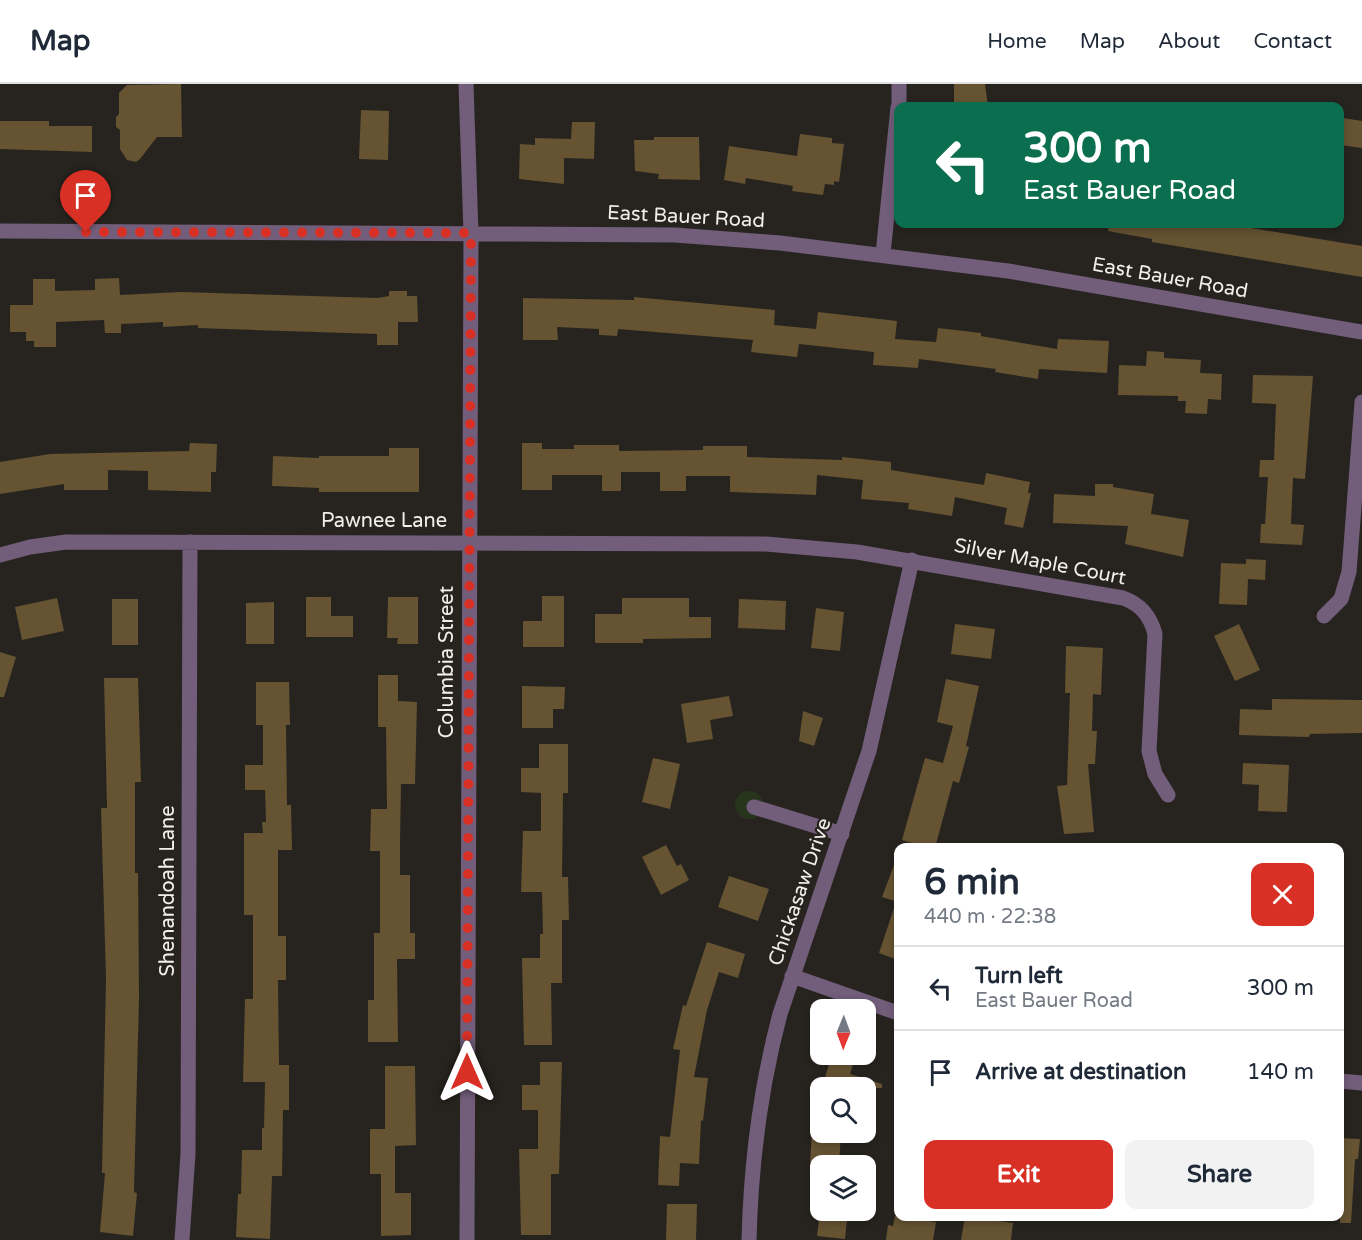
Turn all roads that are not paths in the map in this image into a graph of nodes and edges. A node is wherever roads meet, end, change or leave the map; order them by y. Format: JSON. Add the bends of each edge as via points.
{"nodes":[{"id":1,"x":466,"y":84,"type":"edge"},
{"id":2,"x":899,"y":84,"type":"edge"},
{"id":3,"x":898,"y":102,"type":"edge"},
{"id":4,"x":894,"y":146,"type":"edge"},
{"id":5,"x":0,"y":231,"type":"edge"},
{"id":6,"x":471,"y":233,"type":"junction"},
{"id":7,"x":883,"y":254,"type":"junction"},
{"id":8,"x":1362,"y":332,"type":"edge"},
{"id":9,"x":1362,"y":402,"type":"edge"},
{"id":10,"x":190,"y":542,"type":"junction"},
{"id":11,"x":468,"y":542,"type":"junction"},
{"id":12,"x":0,"y":555,"type":"edge"},
{"id":13,"x":912,"y":560,"type":"junction"},
{"id":14,"x":1324,"y":616,"type":"dead end"},
{"id":15,"x":1168,"y":795,"type":"dead end"},
{"id":16,"x":753,"y":807,"type":"dead end"},
{"id":17,"x":842,"y":834,"type":"junction"},
{"id":18,"x":792,"y":976,"type":"junction"},
{"id":19,"x":894,"y":1012,"type":"edge"},
{"id":20,"x":1344,"y":1081,"type":"edge"},
{"id":21,"x":1362,"y":1083,"type":"edge"},
{"id":22,"x":182,"y":1240,"type":"edge"},
{"id":23,"x":467,"y":1240,"type":"edge"},
{"id":24,"x":749,"y":1240,"type":"edge"}],
"edges":[{"from":1,"to":6,"type":"street","name":"Columbia Street"},
{"from":2,"to":3,"type":"street"},
{"from":4,"to":7,"type":"street"},
{"from":5,"to":6,"type":"street","name":"East Bauer Road"},
{"from":6,"to":7,"type":"street","name":"East Bauer Road","via":[[675,235]]},
{"from":6,"to":11,"type":"street","name":"Columbia Street"},
{"from":7,"to":8,"type":"street","name":"East Bauer Road","via":[[1008,271]]},
{"from":9,"to":14,"type":"street","via":[[1349,572],[1341,599]]},
{"from":10,"to":11,"type":"street","name":"Pawnee Lane"},
{"from":10,"to":12,"type":"street","name":"Pawnee Lane","via":[[66,542]]},
{"from":10,"to":22,"type":"street","name":"Shenandoah Lane","via":[[188,1142]]},
{"from":11,"to":13,"type":"street","name":"Pawnee Lane","via":[[766,544]]},
{"from":11,"to":23,"type":"street","name":"Columbia Street"},
{"from":13,"to":15,"type":"street","name":"Silver Maple Court","via":[[1135,602],[1148,616],[1155,633],[1149,751],[1155,774]]},
{"from":13,"to":17,"type":"street","name":"Chickasaw Drive","via":[[869,751]]},
{"from":16,"to":17,"type":"street"},
{"from":17,"to":18,"type":"street","name":"Chickasaw Drive"},
{"from":18,"to":19,"type":"street"},
{"from":18,"to":24,"type":"street","name":"Chickasaw Drive","via":[[762,1089],[751,1173]]},
{"from":20,"to":21,"type":"street"}]}
